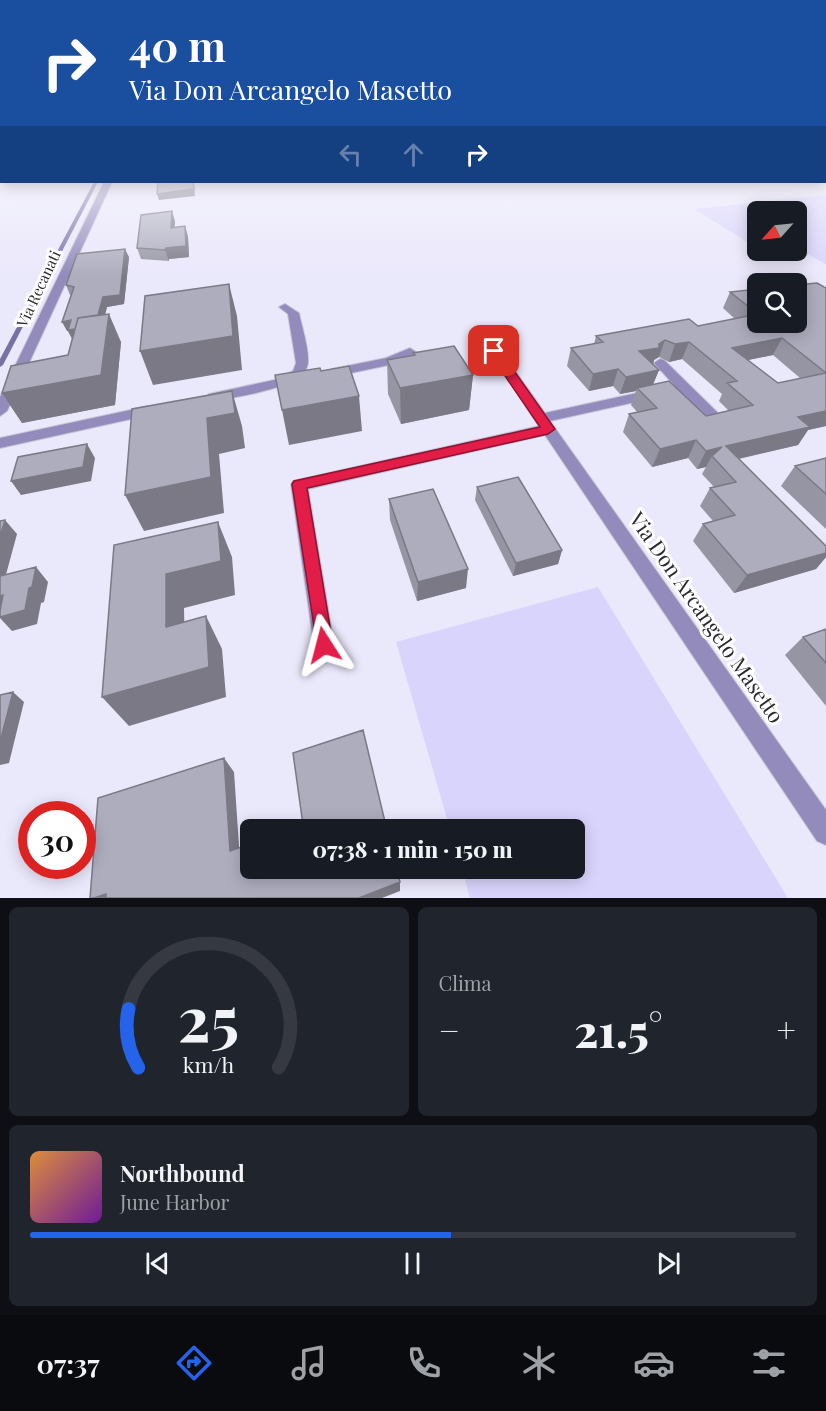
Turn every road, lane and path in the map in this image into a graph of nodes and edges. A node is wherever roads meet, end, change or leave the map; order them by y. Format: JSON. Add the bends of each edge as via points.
{"nodes":[{"id":1,"x":102,"y":194,"type":"edge"},
{"id":2,"x":285,"y":307,"type":"dead end"},
{"id":3,"x":494,"y":351,"type":"dead end"},
{"id":4,"x":410,"y":352,"type":"dead end"},
{"id":5,"x":660,"y":363,"type":"edge"},
{"id":6,"x":309,"y":374,"type":"junction"},
{"id":7,"x":684,"y":387,"type":"junction"},
{"id":8,"x":198,"y":401,"type":"edge"},
{"id":9,"x":163,"y":408,"type":"edge"},
{"id":10,"x":0,"y":411,"type":"edge"},
{"id":11,"x":712,"y":415,"type":"edge"},
{"id":12,"x":545,"y":424,"type":"junction"},
{"id":13,"x":0,"y":443,"type":"edge"},
{"id":14,"x":324,"y":645,"type":"dead end"},
{"id":15,"x":826,"y":832,"type":"edge"}],
"edges":[{"from":1,"to":10,"type":"street","name":"Via Recanati"},
{"from":2,"to":6,"type":"street","via":[[293,313],[302,363]]},
{"from":3,"to":12,"type":"street","name":"Via Don Arcangelo Masetto"},
{"from":4,"to":6,"type":"street","via":[[390,361]]},
{"from":5,"to":7,"type":"street"},
{"from":6,"to":8,"type":"street"},
{"from":7,"to":11,"type":"street"},
{"from":7,"to":12,"type":"street"},
{"from":9,"to":13,"type":"street"},
{"from":12,"to":14,"type":"street","via":[[299,484]]},
{"from":12,"to":15,"type":"street","name":"Via Don Arcangelo Masetto"}]}
